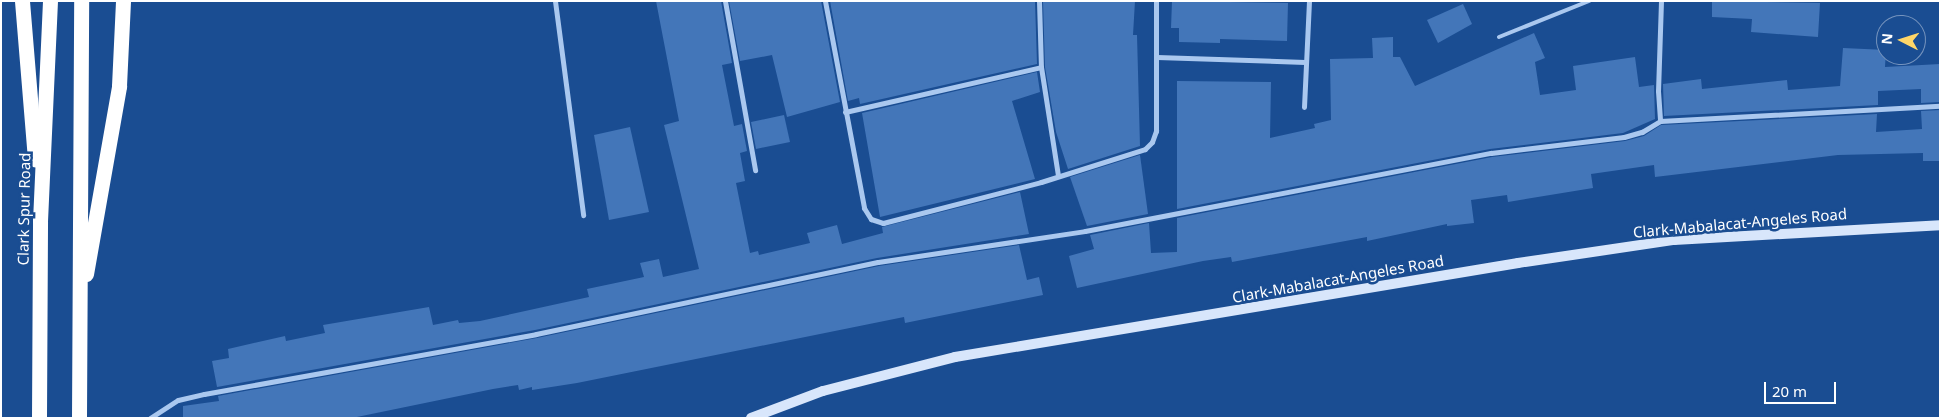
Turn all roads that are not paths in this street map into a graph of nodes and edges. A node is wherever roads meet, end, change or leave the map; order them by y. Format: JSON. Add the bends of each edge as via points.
{"nodes":[{"id":1,"x":22,"y":1,"type":"edge"},
{"id":2,"x":50,"y":1,"type":"edge"},
{"id":3,"x":81,"y":1,"type":"edge"},
{"id":4,"x":123,"y":1,"type":"edge"},
{"id":5,"x":555,"y":1,"type":"edge"},
{"id":6,"x":725,"y":1,"type":"edge"},
{"id":7,"x":826,"y":1,"type":"edge"},
{"id":8,"x":1039,"y":1,"type":"edge"},
{"id":9,"x":1156,"y":1,"type":"edge"},
{"id":10,"x":1309,"y":1,"type":"edge"},
{"id":11,"x":1589,"y":1,"type":"edge"},
{"id":12,"x":1661,"y":1,"type":"edge"},
{"id":13,"x":1499,"y":37,"type":"dead end"},
{"id":14,"x":1157,"y":57,"type":"junction"},
{"id":15,"x":1305,"y":62,"type":"junction"},
{"id":16,"x":1041,"y":68,"type":"junction"},
{"id":17,"x":1940,"y":106,"type":"edge"},
{"id":18,"x":1304,"y":107,"type":"dead end"},
{"id":19,"x":845,"y":112,"type":"junction"},
{"id":20,"x":1660,"y":121,"type":"junction"},
{"id":21,"x":756,"y":170,"type":"dead end"},
{"id":22,"x":1058,"y":176,"type":"junction"},
{"id":23,"x":583,"y":215,"type":"dead end"},
{"id":24,"x":40,"y":220,"type":"junction"},
{"id":25,"x":1940,"y":224,"type":"edge"},
{"id":26,"x":79,"y":317,"type":"junction"},
{"id":27,"x":39,"y":418,"type":"edge"},
{"id":28,"x":79,"y":418,"type":"edge"},
{"id":29,"x":150,"y":418,"type":"edge"},
{"id":30,"x":751,"y":418,"type":"edge"}],
"edges":[{"from":1,"to":24,"type":"highway"},
{"from":2,"to":24,"type":"highway","name":"Clark Spur Road"},
{"from":3,"to":26,"type":"highway"},
{"from":4,"to":26,"type":"highway","via":[[119,86]]},
{"from":5,"to":23,"type":"street"},
{"from":6,"to":21,"type":"street"},
{"from":7,"to":19,"type":"street"},
{"from":8,"to":16,"type":"street"},
{"from":9,"to":14,"type":"street"},
{"from":10,"to":15,"type":"street"},
{"from":11,"to":13,"type":"lane"},
{"from":12,"to":20,"type":"street"},
{"from":14,"to":15,"type":"street"},
{"from":14,"to":22,"type":"street","via":[[1156,131],[1152,142],[1145,149]]},
{"from":15,"to":18,"type":"street"},
{"from":16,"to":19,"type":"street"},
{"from":16,"to":22,"type":"street"},
{"from":17,"to":20,"type":"street"},
{"from":19,"to":22,"type":"street","via":[[864,208],[872,219],[883,223]]},
{"from":20,"to":29,"type":"street","via":[[1642,132],[1624,137],[1491,153],[1084,231],[878,262],[536,334],[204,394],[178,400]]},
{"from":24,"to":27,"type":"highway","name":"Clark Spur Road"},
{"from":25,"to":30,"type":"main road","name":"Clark-Mabalacat-Angeles Road","via":[[1674,240],[1518,263],[955,357],[823,391]]},
{"from":26,"to":28,"type":"highway"}]}
